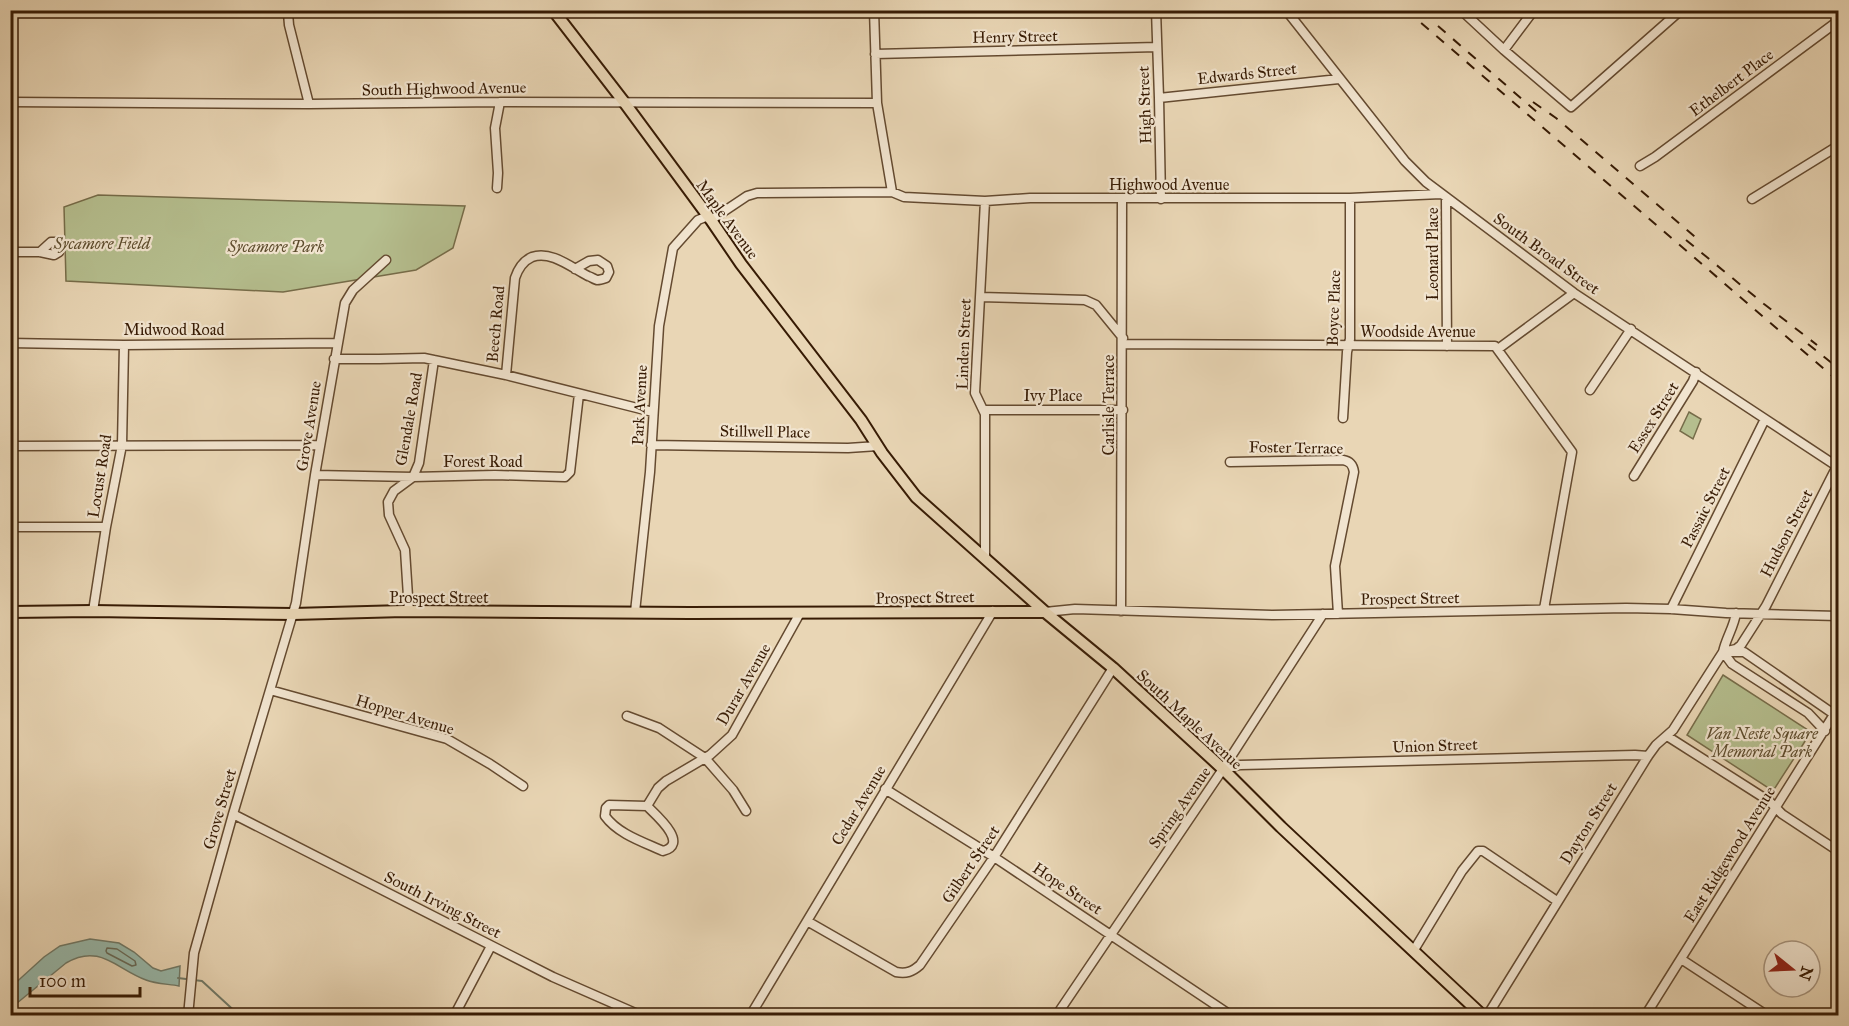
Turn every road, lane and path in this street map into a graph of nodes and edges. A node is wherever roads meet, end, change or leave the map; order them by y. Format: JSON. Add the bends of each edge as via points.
{"nodes":[{"id":1,"x":553,"y":10,"type":"edge"},
{"id":2,"x":874,"y":10,"type":"edge"},
{"id":3,"x":1156,"y":10,"type":"edge"},
{"id":4,"x":1286,"y":10,"type":"edge"},
{"id":5,"x":1461,"y":10,"type":"edge"},
{"id":6,"x":1534,"y":10,"type":"edge"},
{"id":7,"x":1681,"y":10,"type":"edge"},
{"id":8,"x":288,"y":13,"type":"dead end"},
{"id":9,"x":1839,"y":21,"type":"edge"},
{"id":10,"x":1156,"y":48,"type":"junction"},
{"id":11,"x":1503,"y":50,"type":"junction"},
{"id":12,"x":875,"y":54,"type":"junction"},
{"id":13,"x":1339,"y":79,"type":"junction"},
{"id":14,"x":1159,"y":98,"type":"junction"},
{"id":15,"x":10,"y":102,"type":"edge"},
{"id":16,"x":500,"y":102,"type":"junction"},
{"id":17,"x":624,"y":102,"type":"junction"},
{"id":18,"x":877,"y":103,"type":"junction"},
{"id":19,"x":309,"y":104,"type":"junction"},
{"id":20,"x":1839,"y":148,"type":"edge"},
{"id":21,"x":1640,"y":166,"type":"dead end"},
{"id":22,"x":496,"y":189,"type":"dead end"},
{"id":23,"x":895,"y":193,"type":"junction"},
{"id":24,"x":1444,"y":196,"type":"junction"},
{"id":25,"x":1350,"y":198,"type":"junction"},
{"id":26,"x":1122,"y":199,"type":"junction"},
{"id":27,"x":1161,"y":199,"type":"junction"},
{"id":28,"x":1752,"y":199,"type":"dead end"},
{"id":29,"x":984,"y":201,"type":"junction"},
{"id":30,"x":709,"y":218,"type":"junction"},
{"id":31,"x":10,"y":252,"type":"edge"},
{"id":32,"x":40,"y":252,"type":"dead end"},
{"id":33,"x":386,"y":260,"type":"dead end"},
{"id":34,"x":575,"y":269,"type":"dead end"},
{"id":35,"x":1574,"y":293,"type":"junction"},
{"id":36,"x":980,"y":297,"type":"junction"},
{"id":37,"x":1631,"y":329,"type":"junction"},
{"id":38,"x":1123,"y":341,"type":"junction"},
{"id":39,"x":337,"y":343,"type":"junction"},
{"id":40,"x":10,"y":344,"type":"edge"},
{"id":41,"x":124,"y":345,"type":"junction"},
{"id":42,"x":1349,"y":345,"type":"junction"},
{"id":43,"x":1447,"y":346,"type":"junction"},
{"id":44,"x":1498,"y":349,"type":"junction"},
{"id":45,"x":334,"y":359,"type":"junction"},
{"id":46,"x":434,"y":360,"type":"junction"},
{"id":47,"x":1696,"y":372,"type":"junction"},
{"id":48,"x":506,"y":375,"type":"junction"},
{"id":49,"x":1590,"y":390,"type":"dead end"},
{"id":50,"x":579,"y":394,"type":"junction"},
{"id":51,"x":984,"y":410,"type":"junction"},
{"id":52,"x":1123,"y":410,"type":"junction"},
{"id":53,"x":653,"y":412,"type":"junction"},
{"id":54,"x":1343,"y":418,"type":"dead end"},
{"id":55,"x":1766,"y":418,"type":"junction"},
{"id":56,"x":320,"y":445,"type":"junction"},
{"id":57,"x":651,"y":445,"type":"junction"},
{"id":58,"x":10,"y":446,"type":"edge"},
{"id":59,"x":122,"y":446,"type":"junction"},
{"id":60,"x":878,"y":446,"type":"junction"},
{"id":61,"x":1230,"y":462,"type":"dead end"},
{"id":62,"x":1838,"y":466,"type":"edge"},
{"id":63,"x":315,"y":475,"type":"junction"},
{"id":64,"x":1634,"y":476,"type":"dead end"},
{"id":65,"x":413,"y":477,"type":"junction"},
{"id":66,"x":10,"y":527,"type":"edge"},
{"id":67,"x":106,"y":527,"type":"junction"},
{"id":68,"x":985,"y":557,"type":"junction"},
{"id":69,"x":1544,"y":609,"type":"junction"},
{"id":70,"x":1669,"y":609,"type":"junction"},
{"id":71,"x":1121,"y":610,"type":"junction"},
{"id":72,"x":93,"y":611,"type":"junction"},
{"id":73,"x":993,"y":611,"type":"junction"},
{"id":74,"x":10,"y":612,"type":"edge"},
{"id":75,"x":409,"y":612,"type":"junction"},
{"id":76,"x":635,"y":612,"type":"junction"},
{"id":77,"x":1045,"y":612,"type":"junction"},
{"id":78,"x":800,"y":613,"type":"junction"},
{"id":79,"x":1736,"y":613,"type":"junction"},
{"id":80,"x":293,"y":614,"type":"junction"},
{"id":81,"x":1323,"y":614,"type":"junction"},
{"id":82,"x":1338,"y":614,"type":"junction"},
{"id":83,"x":1761,"y":614,"type":"junction"},
{"id":84,"x":1839,"y":616,"type":"edge"},
{"id":85,"x":1723,"y":652,"type":"junction"},
{"id":86,"x":1113,"y":668,"type":"junction"},
{"id":87,"x":270,"y":690,"type":"junction"},
{"id":88,"x":1837,"y":713,"type":"edge"},
{"id":89,"x":627,"y":716,"type":"dead end"},
{"id":90,"x":1825,"y":731,"type":"junction"},
{"id":91,"x":1667,"y":736,"type":"junction"},
{"id":92,"x":1648,"y":756,"type":"junction"},
{"id":93,"x":705,"y":758,"type":"junction"},
{"id":94,"x":1224,"y":769,"type":"junction"},
{"id":95,"x":523,"y":786,"type":"dead end"},
{"id":96,"x":885,"y":789,"type":"junction"},
{"id":97,"x":647,"y":806,"type":"junction"},
{"id":98,"x":1776,"y":808,"type":"junction"},
{"id":99,"x":746,"y":811,"type":"dead end"},
{"id":100,"x":233,"y":814,"type":"junction"},
{"id":101,"x":1839,"y":851,"type":"edge"},
{"id":102,"x":994,"y":857,"type":"junction"},
{"id":103,"x":1557,"y":901,"type":"junction"},
{"id":104,"x":807,"y":921,"type":"junction"},
{"id":105,"x":1110,"y":934,"type":"junction"},
{"id":106,"x":491,"y":946,"type":"junction"},
{"id":107,"x":1414,"y":950,"type":"junction"},
{"id":108,"x":1681,"y":959,"type":"junction"},
{"id":109,"x":1228,"y":1014,"type":"edge"},
{"id":110,"x":188,"y":1016,"type":"edge"},
{"id":111,"x":454,"y":1016,"type":"edge"},
{"id":112,"x":642,"y":1016,"type":"edge"},
{"id":113,"x":750,"y":1016,"type":"edge"},
{"id":114,"x":1056,"y":1016,"type":"edge"},
{"id":115,"x":1485,"y":1016,"type":"edge"},
{"id":116,"x":1645,"y":1016,"type":"edge"},
{"id":117,"x":1768,"y":1016,"type":"edge"}],
"edges":[{"from":1,"to":17,"type":"main road","name":"Maple Avenue"},
{"from":2,"to":12,"type":"street"},
{"from":3,"to":10,"type":"street","name":"High Street"},
{"from":4,"to":13,"type":"street","name":"South Broad Street"},
{"from":5,"to":11,"type":"street"},
{"from":6,"to":11,"type":"street"},
{"from":7,"to":11,"type":"street","via":[[1571,107]]},
{"from":8,"to":19,"type":"street"},
{"from":9,"to":21,"type":"street","name":"Ethelbert Place"},
{"from":10,"to":12,"type":"street","name":"Henry Street"},
{"from":10,"to":14,"type":"street","name":"High Street"},
{"from":12,"to":18,"type":"street"},
{"from":13,"to":14,"type":"street","name":"Edwards Street"},
{"from":13,"to":24,"type":"street","name":"South Broad Street","via":[[1405,161]]},
{"from":14,"to":27,"type":"street","name":"High Street"},
{"from":15,"to":19,"type":"street","name":"South Highwood Avenue"},
{"from":16,"to":17,"type":"street","name":"South Highwood Avenue"},
{"from":16,"to":19,"type":"street","name":"South Highwood Avenue"},
{"from":16,"to":22,"type":"street","via":[[495,128]]},
{"from":17,"to":18,"type":"street","name":"South Highwood Avenue"},
{"from":17,"to":30,"type":"main road","name":"Maple Avenue"},
{"from":18,"to":23,"type":"street"},
{"from":20,"to":28,"type":"street"},
{"from":23,"to":29,"type":"street","name":"Highwood Avenue","via":[[904,197]]},
{"from":23,"to":30,"type":"street","name":"Highwood Avenue","via":[[757,193]]},
{"from":24,"to":25,"type":"street","name":"Highwood Avenue"},
{"from":24,"to":35,"type":"street","name":"South Broad Street"},
{"from":24,"to":43,"type":"street","name":"Leonard Place"},
{"from":25,"to":27,"type":"street","name":"Highwood Avenue"},
{"from":25,"to":42,"type":"street","name":"Boyce Place"},
{"from":26,"to":27,"type":"street","name":"Highwood Avenue"},
{"from":26,"to":29,"type":"street","name":"Highwood Avenue"},
{"from":26,"to":38,"type":"street","name":"Carlisle Terrace"},
{"from":29,"to":36,"type":"street","name":"Linden Street"},
{"from":30,"to":53,"type":"street","name":"Park Avenue","via":[[699,220],[673,248],[658,326]]},
{"from":30,"to":60,"type":"main road","name":"Maple Avenue"},
{"from":31,"to":32,"type":"street"},
{"from":33,"to":39,"type":"street","name":"Grove Avenue","via":[[348,296]]},
{"from":34,"to":48,"type":"street","name":"Beech Road","via":[[554,257],[539,255],[517,271]]},
{"from":35,"to":37,"type":"street","name":"South Broad Street"},
{"from":35,"to":44,"type":"street"},
{"from":36,"to":38,"type":"street","via":[[1085,300],[1096,305]]},
{"from":36,"to":51,"type":"street","name":"Linden Street","via":[[975,393]]},
{"from":37,"to":47,"type":"street","name":"South Broad Street"},
{"from":37,"to":49,"type":"street"},
{"from":38,"to":42,"type":"street","name":"Woodside Avenue"},
{"from":38,"to":52,"type":"street","name":"Carlisle Terrace"},
{"from":39,"to":41,"type":"street","name":"Midwood Road"},
{"from":39,"to":45,"type":"street","name":"Grove Avenue"},
{"from":40,"to":41,"type":"street","name":"Midwood Road"},
{"from":41,"to":59,"type":"street","name":"Locust Road"},
{"from":42,"to":43,"type":"street","name":"Woodside Avenue"},
{"from":42,"to":54,"type":"street","name":"Boyce Place"},
{"from":43,"to":44,"type":"street","name":"Woodside Avenue"},
{"from":44,"to":69,"type":"street","name":"Woodside Avenue","via":[[1572,453]]},
{"from":45,"to":46,"type":"street"},
{"from":45,"to":56,"type":"street","name":"Grove Avenue"},
{"from":46,"to":48,"type":"street"},
{"from":46,"to":65,"type":"street","name":"Glendale Road","via":[[419,463]]},
{"from":47,"to":55,"type":"street","name":"South Broad Street"},
{"from":47,"to":64,"type":"street","name":"Essex Street"},
{"from":48,"to":50,"type":"street"},
{"from":50,"to":53,"type":"street"},
{"from":50,"to":65,"type":"street","name":"Forest Road","via":[[570,472],[565,477]]},
{"from":51,"to":52,"type":"street","name":"Ivy Place"},
{"from":51,"to":68,"type":"street","name":"Linden Street"},
{"from":52,"to":71,"type":"street","name":"Carlisle Terrace"},
{"from":53,"to":57,"type":"street","name":"Park Avenue"},
{"from":55,"to":62,"type":"street","name":"South Broad Street"},
{"from":55,"to":70,"type":"street","name":"Passaic Street"},
{"from":56,"to":59,"type":"street"},
{"from":56,"to":63,"type":"street","name":"Grove Avenue"},
{"from":57,"to":60,"type":"street","name":"Stillwell Place"},
{"from":57,"to":76,"type":"street","name":"Park Avenue"},
{"from":58,"to":59,"type":"street"},
{"from":59,"to":67,"type":"street","name":"Locust Road"},
{"from":60,"to":68,"type":"main road","name":"South Maple Avenue","via":[[916,497]]},
{"from":61,"to":82,"type":"street","name":"Foster Terrace","via":[[1342,460],[1354,467],[1335,566]]},
{"from":62,"to":83,"type":"street","name":"Hudson Street"},
{"from":63,"to":65,"type":"street","name":"Forest Road"},
{"from":63,"to":80,"type":"street","name":"Grove Avenue"},
{"from":65,"to":75,"type":"street","name":"Glendale Road","via":[[394,491],[388,508],[405,550]]},
{"from":66,"to":67,"type":"street"},
{"from":67,"to":72,"type":"street","name":"Locust Road"},
{"from":68,"to":77,"type":"main road","name":"South Maple Avenue"},
{"from":69,"to":70,"type":"street","name":"Prospect Street"},
{"from":69,"to":82,"type":"street","name":"Prospect Street"},
{"from":70,"to":79,"type":"street","name":"Prospect Street"},
{"from":71,"to":77,"type":"street","name":"Prospect Street"},
{"from":71,"to":81,"type":"street","name":"Prospect Street"},
{"from":72,"to":74,"type":"main road","name":"Prospect Street"},
{"from":72,"to":80,"type":"main road","name":"Prospect Street"},
{"from":73,"to":77,"type":"main road","name":"Prospect Street"},
{"from":73,"to":78,"type":"main road","name":"Prospect Street"},
{"from":73,"to":96,"type":"street","name":"Cedar Avenue"},
{"from":75,"to":76,"type":"main road","name":"Prospect Street"},
{"from":75,"to":80,"type":"main road","name":"Prospect Street"},
{"from":76,"to":78,"type":"main road","name":"Prospect Street"},
{"from":77,"to":86,"type":"main road","name":"South Maple Avenue"},
{"from":78,"to":93,"type":"street","name":"Durar Avenue","via":[[732,735]]},
{"from":79,"to":83,"type":"street","name":"Prospect Street"},
{"from":79,"to":85,"type":"street","name":"Dayton Street"},
{"from":80,"to":87,"type":"street","name":"Grove Street"},
{"from":81,"to":82,"type":"street","name":"Prospect Street"},
{"from":81,"to":94,"type":"street","name":"Spring Avenue"},
{"from":83,"to":84,"type":"street","name":"Prospect Street"},
{"from":83,"to":85,"type":"street","name":"Dayton Street","via":[[1741,645]]},
{"from":85,"to":88,"type":"street","via":[[1744,652]]},
{"from":85,"to":90,"type":"street","via":[[1732,664],[1808,713]]},
{"from":85,"to":91,"type":"street","name":"Dayton Street"},
{"from":86,"to":94,"type":"main road","name":"South Maple Avenue"},
{"from":86,"to":102,"type":"street","name":"Gilbert Street"},
{"from":87,"to":95,"type":"street","name":"Hopper Avenue","via":[[447,739]]},
{"from":87,"to":100,"type":"street","name":"Grove Street"},
{"from":88,"to":90,"type":"street","name":"East Ridgewood Avenue"},
{"from":89,"to":93,"type":"street","via":[[659,728]]},
{"from":90,"to":98,"type":"street","name":"East Ridgewood Avenue"},
{"from":91,"to":92,"type":"street","name":"Dayton Street"},
{"from":91,"to":98,"type":"street"},
{"from":92,"to":94,"type":"street","name":"Union Street","via":[[1240,765]]},
{"from":92,"to":103,"type":"street","name":"Dayton Street"},
{"from":93,"to":97,"type":"street","name":"Durar Avenue","via":[[666,781]]},
{"from":93,"to":99,"type":"street"},
{"from":94,"to":105,"type":"street","name":"Spring Avenue"},
{"from":94,"to":107,"type":"main road","name":"South Maple Avenue"},
{"from":96,"to":102,"type":"street","name":"Hope Street"},
{"from":96,"to":104,"type":"street","name":"Cedar Avenue"},
{"from":97,"to":97,"type":"street","via":[[669,829],[673,842],[669,849],[663,851],[624,833],[605,816],[606,808],[613,804]]},
{"from":98,"to":101,"type":"street"},
{"from":98,"to":108,"type":"street","name":"East Ridgewood Avenue"},
{"from":100,"to":106,"type":"street","name":"South Irving Street"},
{"from":100,"to":110,"type":"street","name":"Grove Street","via":[[194,953]]},
{"from":102,"to":104,"type":"street","name":"Gilbert Street","via":[[920,965],[909,972],[890,970]]},
{"from":102,"to":105,"type":"street","name":"Hope Street"},
{"from":103,"to":107,"type":"street","via":[[1478,851]]},
{"from":103,"to":115,"type":"street","name":"Dayton Street"},
{"from":104,"to":113,"type":"street","name":"Cedar Avenue"},
{"from":105,"to":109,"type":"street","name":"Hope Street"},
{"from":105,"to":114,"type":"street","name":"Spring Avenue"},
{"from":106,"to":111,"type":"street"},
{"from":106,"to":112,"type":"street","name":"South Irving Street"},
{"from":107,"to":115,"type":"main road","name":"South Maple Avenue"},
{"from":108,"to":116,"type":"street","name":"East Ridgewood Avenue"},
{"from":108,"to":117,"type":"street"}]}
